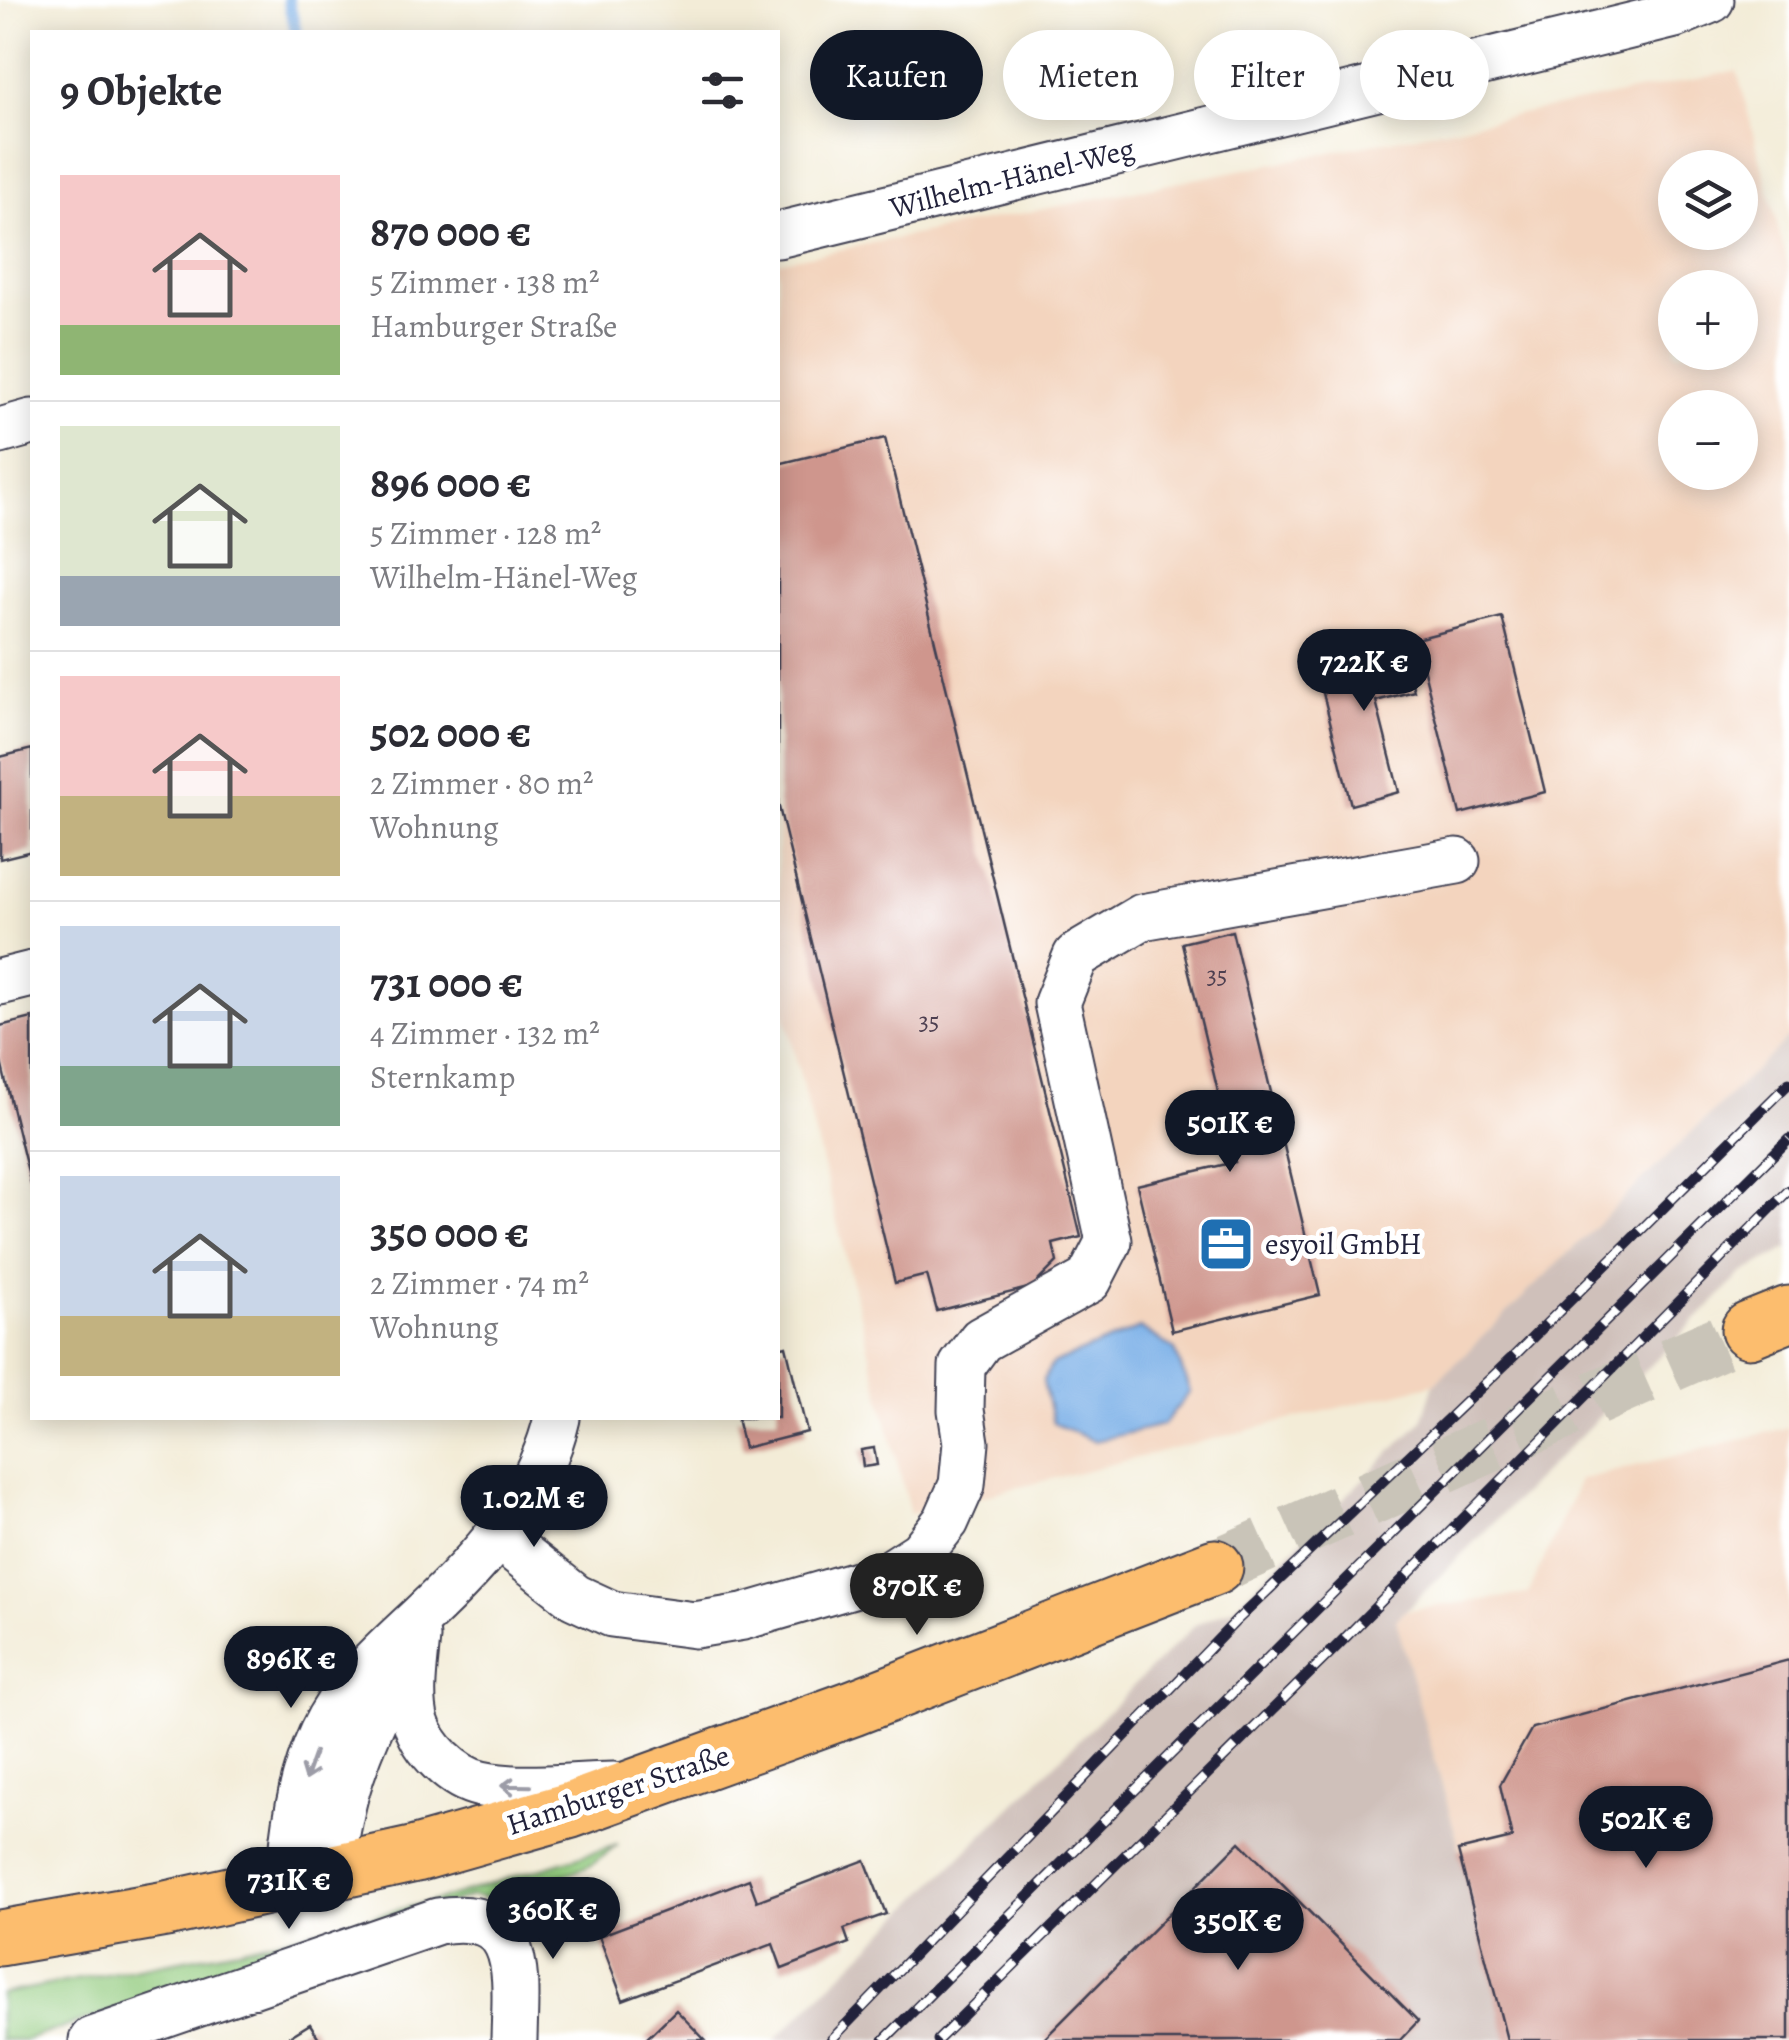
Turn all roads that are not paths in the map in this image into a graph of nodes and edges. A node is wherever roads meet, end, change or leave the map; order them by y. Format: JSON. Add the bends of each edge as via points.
{"nodes":[{"id":1,"x":1710,"y":0,"type":"edge"},
{"id":2,"x":780,"y":236,"type":"edge"},
{"id":3,"x":30,"y":423,"type":"edge"},
{"id":4,"x":0,"y":431,"type":"edge"},
{"id":5,"x":1457,"y":861,"type":"dead end"},
{"id":6,"x":30,"y":974,"type":"edge"},
{"id":7,"x":0,"y":982,"type":"edge"},
{"id":8,"x":557,"y":1420,"type":"edge"},
{"id":9,"x":498,"y":1536,"type":"junction"},
{"id":10,"x":1215,"y":1567,"type":"tunnel mouth"},
{"id":11,"x":424,"y":1622,"type":"junction"},
{"id":12,"x":648,"y":1784,"type":"junction"},
{"id":13,"x":310,"y":1878,"type":"junction"},
{"id":14,"x":0,"y":1938,"type":"edge"},
{"id":15,"x":92,"y":2040,"type":"edge"},
{"id":16,"x":514,"y":2040,"type":"edge"}],
"edges":[{"from":1,"to":2,"type":"street","name":"Wilhelm-Hänel-Weg","via":[[1676,15]]},
{"from":3,"to":4,"type":"street"},
{"from":5,"to":9,"type":"street","via":[[1142,917],[1076,956],[1057,1002],[1109,1241],[1089,1280],[981,1340],[962,1366],[962,1485],[921,1553],[887,1576],[695,1625],[612,1614],[575,1597]]},
{"from":6,"to":7,"type":"street"},
{"from":8,"to":9,"type":"street","via":[[532,1482]]},
{"from":9,"to":11,"type":"street"},
{"from":10,"to":12,"type":"main road","name":"Hamburger Straße"},
{"from":12,"to":11,"type":"street","one_way":true,"via":[[478,1784],[450,1768],[427,1748],[415,1720],[413,1682]]},
{"from":11,"to":13,"type":"street","via":[[389,1685]]},
{"from":12,"to":13,"type":"main road","name":"Hamburger Straße","via":[[416,1854]]},
{"from":13,"to":14,"type":"main road","name":"Hamburger Straße"},
{"from":15,"to":16,"type":"street","via":[[466,1916],[506,1940],[516,1963]]}]}
